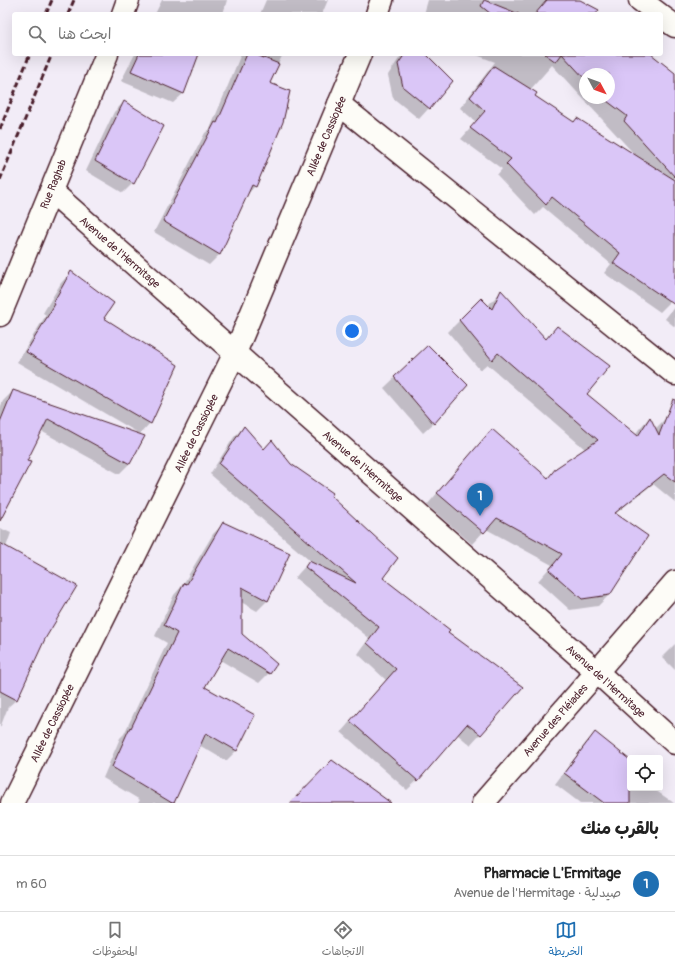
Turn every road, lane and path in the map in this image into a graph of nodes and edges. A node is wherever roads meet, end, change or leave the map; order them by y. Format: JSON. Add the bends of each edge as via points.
{"nodes":[{"id":1,"x":128,"y":0,"type":"edge"},
{"id":2,"x":382,"y":0,"type":"edge"},
{"id":3,"x":640,"y":0,"type":"edge"},
{"id":4,"x":124,"y":12,"type":"edge"},
{"id":5,"x":378,"y":12,"type":"edge"},
{"id":6,"x":656,"y":12,"type":"edge"},
{"id":7,"x":663,"y":17,"type":"edge"},
{"id":8,"x":675,"y":26,"type":"edge"},
{"id":9,"x":105,"y":56,"type":"edge"},
{"id":10,"x":359,"y":56,"type":"edge"},
{"id":11,"x":339,"y":104,"type":"junction"},
{"id":12,"x":51,"y":191,"type":"junction"},
{"id":13,"x":0,"y":315,"type":"edge"},
{"id":14,"x":235,"y":353,"type":"junction"},
{"id":15,"x":675,"y":374,"type":"edge"},
{"id":16,"x":675,"y":582,"type":"edge"},
{"id":17,"x":597,"y":672,"type":"junction"},
{"id":18,"x":675,"y":743,"type":"edge"},
{"id":19,"x":12,"y":803,"type":"edge"},
{"id":20,"x":483,"y":803,"type":"edge"}],
"edges":[{"from":1,"to":4,"type":"street"},
{"from":2,"to":5,"type":"street"},
{"from":3,"to":6,"type":"street"},
{"from":7,"to":8,"type":"street"},
{"from":9,"to":12,"type":"street","name":"Rue Raghab"},
{"from":10,"to":11,"type":"street","name":"Allée de Cassiopée"},
{"from":11,"to":14,"type":"street","name":"Allée de Cassiopée"},
{"from":11,"to":15,"type":"street"},
{"from":12,"to":13,"type":"street","name":"Rue Raghab"},
{"from":12,"to":14,"type":"street","name":"Avenue de l'Hermitage"},
{"from":14,"to":17,"type":"street","name":"Avenue de l'Hermitage"},
{"from":14,"to":19,"type":"street","name":"Allée de Cassiopée"},
{"from":16,"to":17,"type":"street","name":"Avenue des Pléiades"},
{"from":17,"to":18,"type":"street","name":"Avenue de l'Hermitage"},
{"from":17,"to":20,"type":"street","name":"Avenue des Pléiades"}]}
